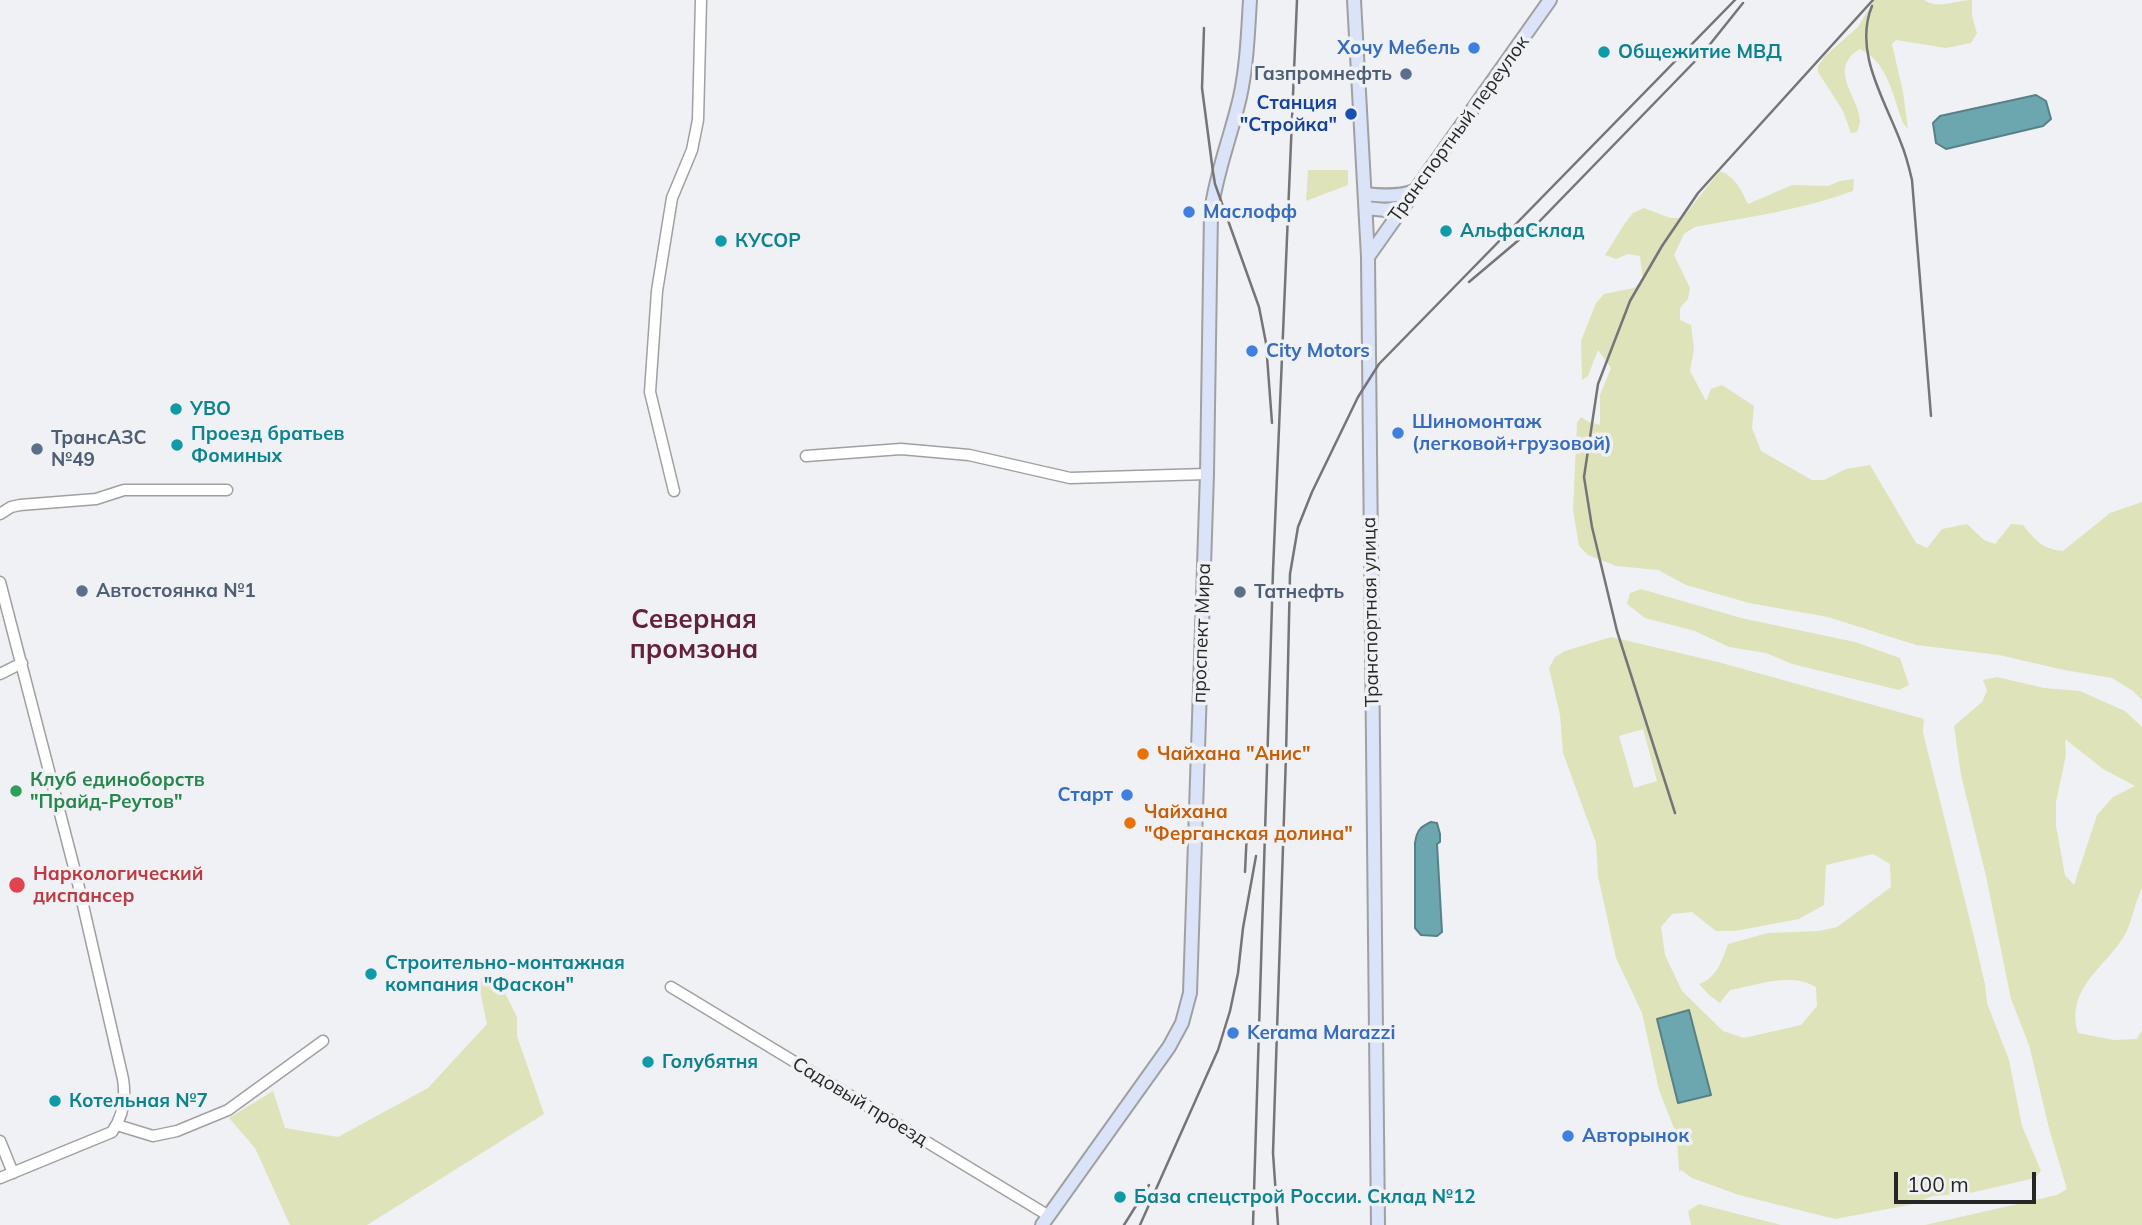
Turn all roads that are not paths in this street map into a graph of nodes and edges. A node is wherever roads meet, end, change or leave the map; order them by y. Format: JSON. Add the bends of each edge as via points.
{"nodes":[{"id":1,"x":701,"y":0,"type":"edge"},
{"id":2,"x":1250,"y":0,"type":"edge"},
{"id":3,"x":1354,"y":0,"type":"edge"},
{"id":4,"x":1550,"y":0,"type":"edge"},
{"id":5,"x":1415,"y":191,"type":"junction"},
{"id":6,"x":1366,"y":194,"type":"junction"},
{"id":7,"x":1402,"y":207,"type":"junction"},
{"id":8,"x":1366,"y":208,"type":"junction"},
{"id":9,"x":1368,"y":257,"type":"junction"},
{"id":10,"x":806,"y":456,"type":"dead end"},
{"id":11,"x":1208,"y":474,"type":"junction"},
{"id":12,"x":227,"y":490,"type":"dead end"},
{"id":13,"x":674,"y":491,"type":"dead end"},
{"id":14,"x":0,"y":514,"type":"edge"},
{"id":15,"x":0,"y":582,"type":"edge"},
{"id":16,"x":22,"y":663,"type":"junction"},
{"id":17,"x":0,"y":674,"type":"edge"},
{"id":18,"x":671,"y":987,"type":"dead end"},
{"id":19,"x":323,"y":1041,"type":"dead end"},
{"id":20,"x":117,"y":1125,"type":"junction"},
{"id":21,"x":0,"y":1141,"type":"edge"},
{"id":22,"x":13,"y":1173,"type":"junction"},
{"id":23,"x":0,"y":1178,"type":"edge"},
{"id":24,"x":1045,"y":1221,"type":"edge"},
{"id":25,"x":1378,"y":1225,"type":"edge"}],
"edges":[{"from":1,"to":13,"type":"street","via":[[698,120],[692,150],[672,198],[657,291],[650,392]]},
{"from":2,"to":11,"type":"street","name":"проспект Мира","via":[[1245,74],[1210,212]]},
{"from":3,"to":6,"type":"street","name":"Транспортная улица"},
{"from":4,"to":5,"type":"street","name":"Транспортный переулок"},
{"from":5,"to":6,"type":"street"},
{"from":5,"to":7,"type":"street","name":"Транспортный переулок"},
{"from":6,"to":8,"type":"street","name":"Транспортная улица"},
{"from":7,"to":8,"type":"street"},
{"from":7,"to":9,"type":"street","name":"Транспортный переулок"},
{"from":8,"to":9,"type":"street","name":"Транспортная улица"},
{"from":9,"to":25,"type":"street","name":"Транспортная улица"},
{"from":10,"to":11,"type":"street","via":[[901,449],[969,455],[1070,478]]},
{"from":11,"to":24,"type":"street","name":"проспект Мира","via":[[1190,993],[1169,1047]]},
{"from":12,"to":14,"type":"street","via":[[124,490],[96,499],[20,505]]},
{"from":15,"to":16,"type":"street"},
{"from":16,"to":17,"type":"street"},
{"from":16,"to":20,"type":"street","via":[[123,1079],[125,1097]]},
{"from":18,"to":24,"type":"street","name":"Садовый проезд"},
{"from":19,"to":20,"type":"street","via":[[228,1110],[177,1131],[153,1136]]},
{"from":20,"to":22,"type":"street","via":[[104,1136]]},
{"from":21,"to":22,"type":"street"},
{"from":22,"to":23,"type":"street"}]}
